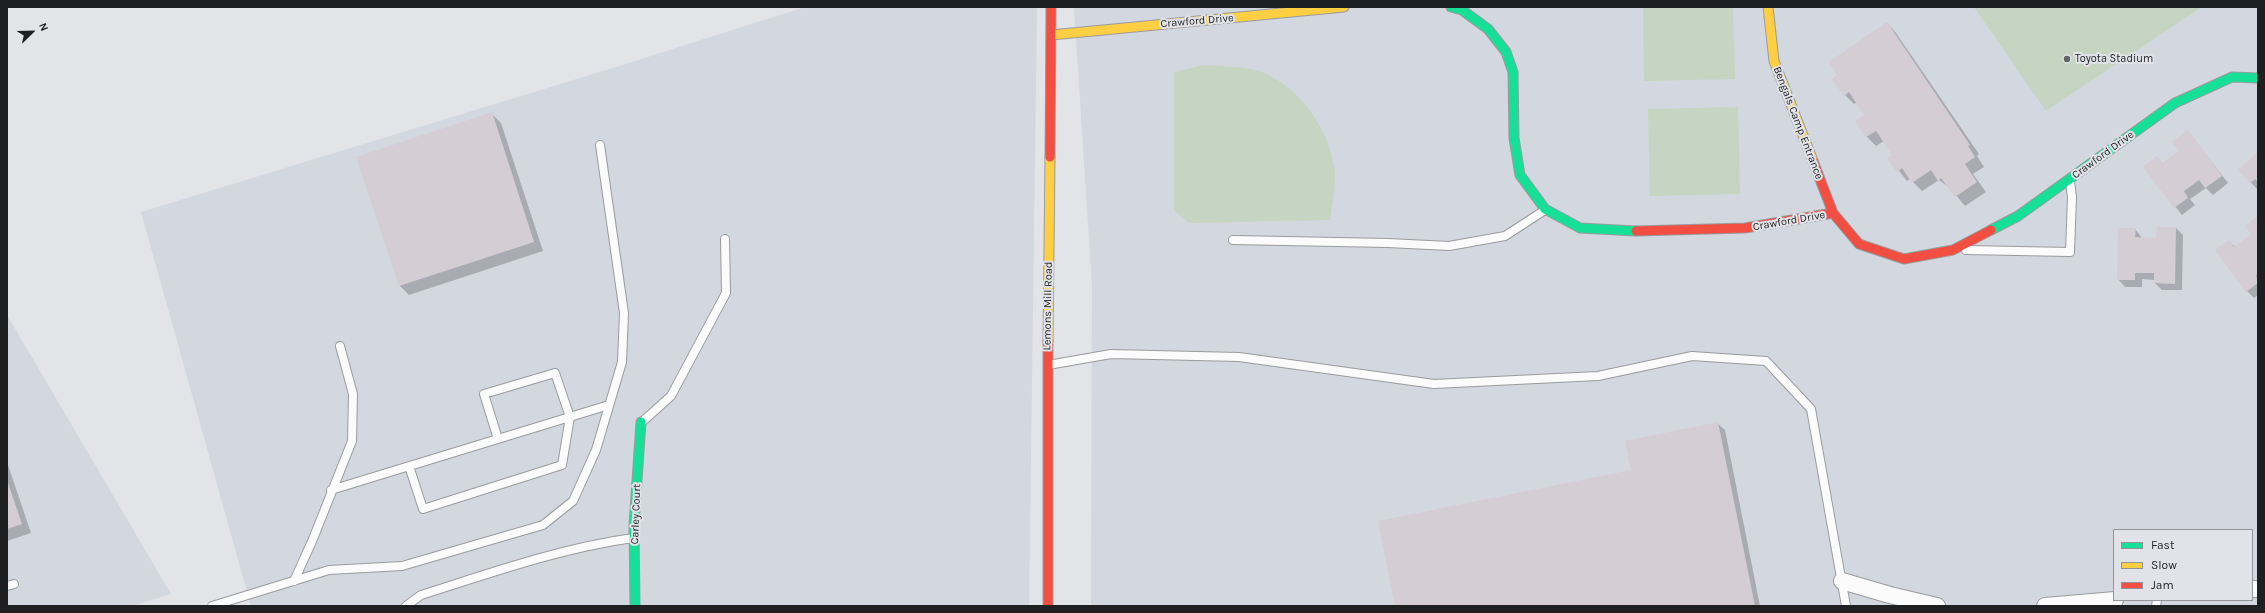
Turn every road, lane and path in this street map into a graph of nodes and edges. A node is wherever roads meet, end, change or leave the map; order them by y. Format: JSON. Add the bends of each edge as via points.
{"nodes":[{"id":1,"x":1051,"y":7,"type":"edge"},
{"id":2,"x":1344,"y":7,"type":"edge"},
{"id":3,"x":1451,"y":7,"type":"edge"},
{"id":4,"x":1768,"y":7,"type":"edge"},
{"id":5,"x":1051,"y":35,"type":"junction"},
{"id":6,"x":2258,"y":78,"type":"edge"},
{"id":7,"x":600,"y":145,"type":"dead end"},
{"id":8,"x":2070,"y":179,"type":"junction"},
{"id":9,"x":1546,"y":209,"type":"junction"},
{"id":10,"x":1832,"y":214,"type":"junction"},
{"id":11,"x":725,"y":240,"type":"dead end"},
{"id":12,"x":1233,"y":240,"type":"dead end"},
{"id":13,"x":1953,"y":250,"type":"junction"},
{"id":14,"x":340,"y":346,"type":"dead end"},
{"id":15,"x":1048,"y":365,"type":"junction"},
{"id":16,"x":609,"y":405,"type":"junction"},
{"id":17,"x":570,"y":417,"type":"junction"},
{"id":18,"x":641,"y":422,"type":"joint"},
{"id":19,"x":498,"y":439,"type":"junction"},
{"id":20,"x":409,"y":466,"type":"junction"},
{"id":21,"x":331,"y":490,"type":"junction"},
{"id":22,"x":634,"y":538,"type":"junction"},
{"id":23,"x":1842,"y":580,"type":"junction"},
{"id":24,"x":294,"y":581,"type":"junction"},
{"id":25,"x":2113,"y":600,"type":"edge"},
{"id":26,"x":212,"y":606,"type":"edge"},
{"id":27,"x":406,"y":606,"type":"edge"},
{"id":28,"x":635,"y":606,"type":"edge"},
{"id":29,"x":1048,"y":606,"type":"edge"},
{"id":30,"x":1846,"y":606,"type":"edge"},
{"id":31,"x":1937,"y":606,"type":"edge"},
{"id":32,"x":2045,"y":606,"type":"edge"}],
"edges":[{"from":1,"to":5,"type":"street","name":"Lemons Mill Road"},
{"from":2,"to":5,"type":"street","name":"Crawford Drive"},
{"from":3,"to":9,"type":"street","name":"Crawford Drive","via":[[1462,10],[1488,29],[1506,52],[1513,72],[1514,138],[1520,175]]},
{"from":4,"to":10,"type":"street","name":"Bengals Camp Entrance","via":[[1774,61]]},
{"from":5,"to":15,"type":"street","name":"Lemons Mill Road"},
{"from":6,"to":8,"type":"street","name":"Crawford Drive","via":[[2232,77],[2175,103]]},
{"from":7,"to":16,"type":"lane","via":[[624,313],[622,362]]},
{"from":8,"to":13,"type":"street","name":"Crawford Drive","via":[[2018,216]]},
{"from":8,"to":13,"type":"lane","via":[[2070,252]]},
{"from":9,"to":10,"type":"street","name":"Crawford Drive","via":[[1580,228],[1633,231],[1745,228]]},
{"from":9,"to":12,"type":"lane","via":[[1505,236],[1449,246]]},
{"from":10,"to":13,"type":"street","name":"Crawford Drive","via":[[1859,244],[1904,259]]},
{"from":11,"to":18,"type":"lane","via":[[726,293],[671,396]]},
{"from":14,"to":21,"type":"lane","via":[[353,394],[352,441]]},
{"from":15,"to":23,"type":"lane","via":[[1111,354],[1239,357],[1434,384],[1598,376],[1692,356],[1766,361],[1810,408]]},
{"from":15,"to":29,"type":"street","name":"Lemons Mill Road"},
{"from":16,"to":17,"type":"lane"},
{"from":16,"to":24,"type":"lane","via":[[596,450],[573,500],[543,525],[402,566],[329,570]]},
{"from":17,"to":19,"type":"lane"},
{"from":17,"to":19,"type":"lane","via":[[555,373],[484,394]]},
{"from":17,"to":20,"type":"lane","via":[[562,465],[423,509]]},
{"from":18,"to":22,"type":"street","name":"Carley Court"},
{"from":19,"to":20,"type":"lane"},
{"from":20,"to":21,"type":"lane"},
{"from":21,"to":24,"type":"lane"},
{"from":22,"to":27,"type":"lane","via":[[609,541],[541,558],[421,595]]},
{"from":22,"to":28,"type":"street","name":"Carley Court"},
{"from":23,"to":30,"type":"lane"},
{"from":23,"to":31,"type":"street","via":[[1890,596]]},
{"from":24,"to":26,"type":"lane"},
{"from":25,"to":32,"type":"street"}]}
